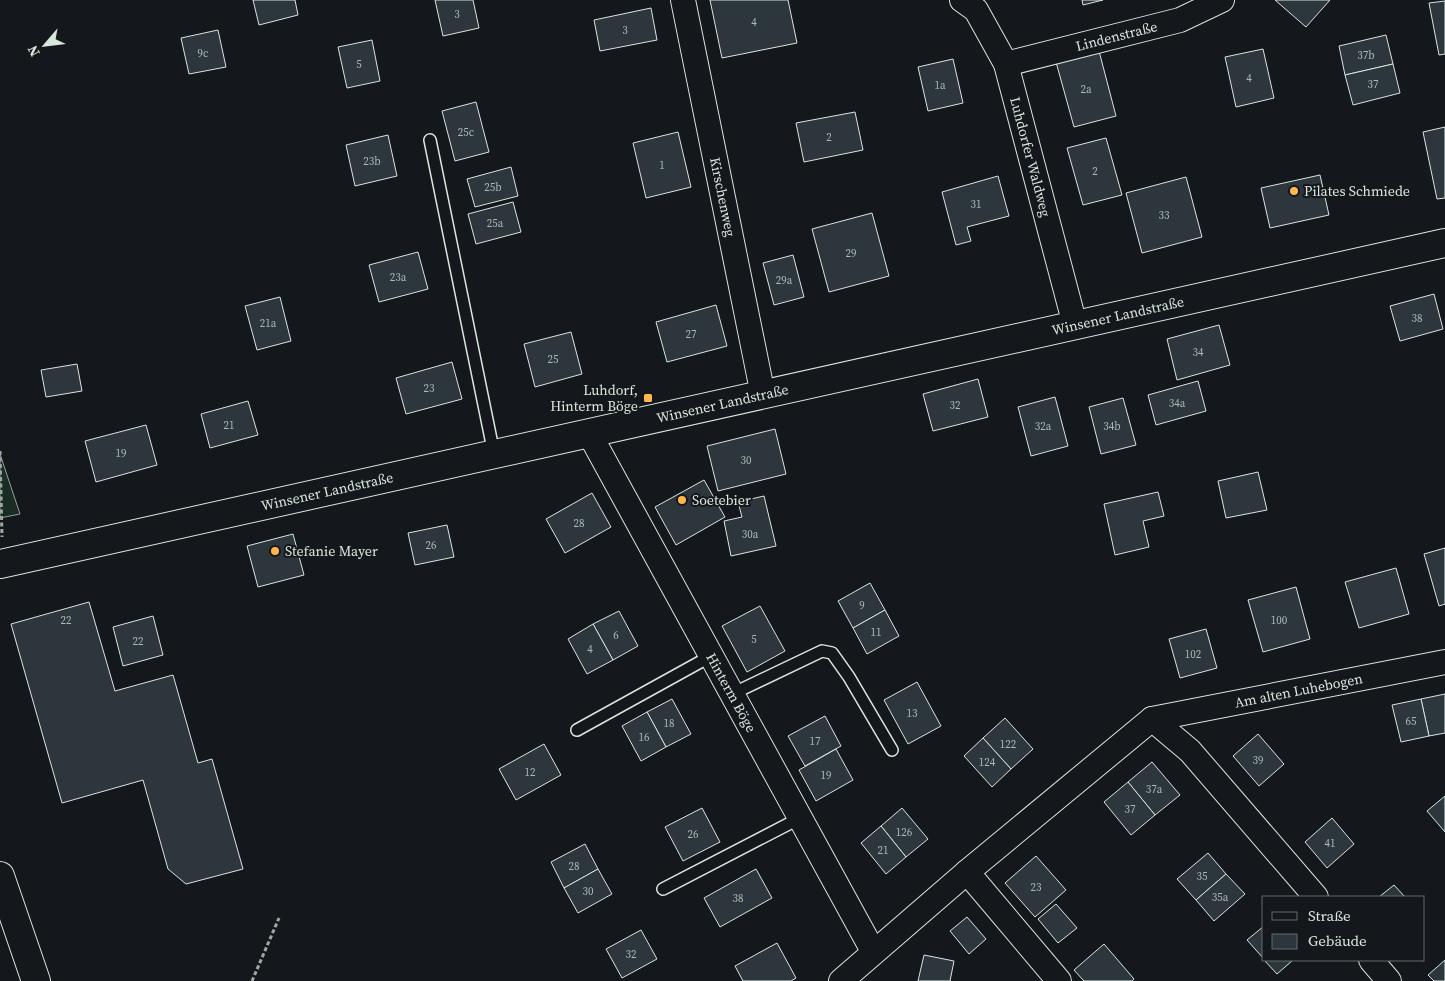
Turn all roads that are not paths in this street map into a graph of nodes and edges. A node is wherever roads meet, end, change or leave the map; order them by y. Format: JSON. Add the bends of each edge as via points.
{"nodes":[{"id":1,"x":683,"y":0,"type":"edge"},
{"id":2,"x":962,"y":0,"type":"edge"},
{"id":3,"x":1222,"y":0,"type":"edge"},
{"id":4,"x":1006,"y":64,"type":"junction"},
{"id":5,"x":430,"y":140,"type":"dead end"},
{"id":6,"x":1445,"y":244,"type":"edge"},
{"id":7,"x":1075,"y":325,"type":"junction"},
{"id":8,"x":763,"y":395,"type":"junction"},
{"id":9,"x":589,"y":433,"type":"junction"},
{"id":10,"x":494,"y":454,"type":"junction"},
{"id":11,"x":4,"y":563,"type":"edge"},
{"id":12,"x":711,"y":656,"type":"junction"},
{"id":13,"x":1445,"y":662,"type":"edge"},
{"id":14,"x":732,"y":694,"type":"junction"},
{"id":15,"x":1152,"y":719,"type":"junction"},
{"id":16,"x":577,"y":730,"type":"dead end"},
{"id":17,"x":892,"y":750,"type":"dead end"},
{"id":18,"x":800,"y":818,"type":"junction"},
{"id":19,"x":967,"y":872,"type":"junction"},
{"id":20,"x":0,"y":876,"type":"edge"},
{"id":21,"x":663,"y":889,"type":"dead end"},
{"id":22,"x":1315,"y":896,"type":"edge"},
{"id":23,"x":873,"y":951,"type":"junction"},
{"id":24,"x":1371,"y":961,"type":"edge"},
{"id":25,"x":36,"y":981,"type":"edge"},
{"id":26,"x":841,"y":981,"type":"edge"},
{"id":27,"x":1059,"y":981,"type":"edge"},
{"id":28,"x":1389,"y":981,"type":"edge"}],
"edges":[{"from":1,"to":8,"type":"street","name":"Kirschenweg"},
{"from":2,"to":4,"type":"street","name":"Luhdorfer Waldweg","via":[[976,10]]},
{"from":3,"to":4,"type":"street","name":"Lindenstraße","via":[[1180,20]]},
{"from":4,"to":7,"type":"street","name":"Luhdorfer Waldweg"},
{"from":5,"to":10,"type":"lane"},
{"from":6,"to":7,"type":"main road","name":"Winsener Landstraße"},
{"from":7,"to":8,"type":"main road","name":"Winsener Landstraße"},
{"from":8,"to":9,"type":"main road","name":"Winsener Landstraße"},
{"from":9,"to":10,"type":"main road","name":"Winsener Landstraße"},
{"from":9,"to":12,"type":"street","name":"Hinterm Böge"},
{"from":10,"to":11,"type":"main road","name":"Winsener Landstraße"},
{"from":12,"to":14,"type":"street","name":"Hinterm Böge"},
{"from":12,"to":16,"type":"lane"},
{"from":13,"to":15,"type":"street","name":"Am alten Luhebogen"},
{"from":14,"to":17,"type":"lane","via":[[822,650],[832,653]]},
{"from":14,"to":18,"type":"street","name":"Hinterm Böge"},
{"from":15,"to":19,"type":"street","name":"Am alten Luhebogen"},
{"from":15,"to":22,"type":"street","via":[[1190,751]]},
{"from":18,"to":21,"type":"lane"},
{"from":18,"to":23,"type":"street","name":"Hinterm Böge"},
{"from":19,"to":23,"type":"street","name":"Am alten Luhebogen"},
{"from":19,"to":27,"type":"street"},
{"from":20,"to":25,"type":"main road"},
{"from":23,"to":26,"type":"street","name":"Am alten Luhebogen"},
{"from":24,"to":28,"type":"street"}]}
